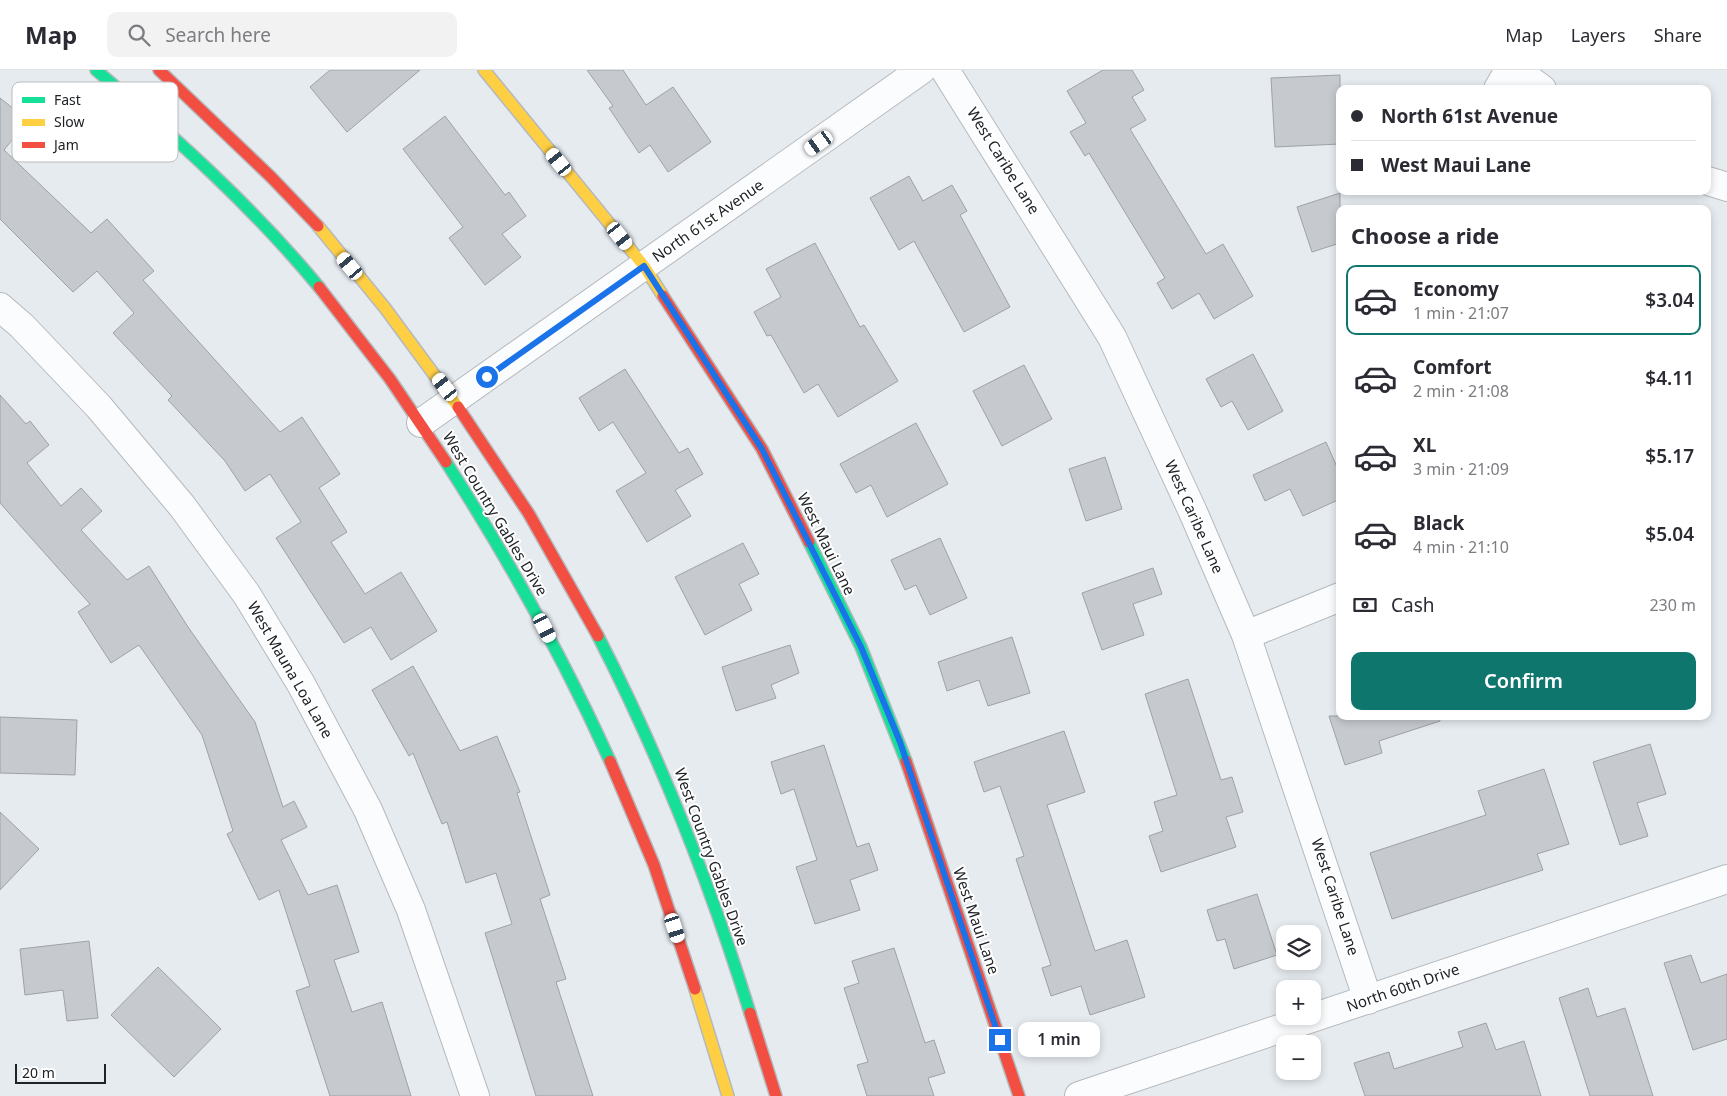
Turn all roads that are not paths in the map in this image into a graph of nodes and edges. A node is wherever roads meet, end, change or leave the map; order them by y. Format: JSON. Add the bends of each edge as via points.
{"nodes":[{"id":1,"x":96,"y":70,"type":"edge"},
{"id":2,"x":160,"y":70,"type":"edge"},
{"id":3,"x":484,"y":70,"type":"edge"},
{"id":4,"x":921,"y":70,"type":"edge"},
{"id":5,"x":945,"y":70,"type":"edge"},
{"id":6,"x":1509,"y":70,"type":"edge"},
{"id":7,"x":1516,"y":70,"type":"edge"},
{"id":8,"x":109,"y":82,"type":"edge"},
{"id":9,"x":172,"y":82,"type":"edge"},
{"id":10,"x":1500,"y":85,"type":"edge"},
{"id":11,"x":1537,"y":85,"type":"edge"},
{"id":12,"x":178,"y":87,"type":"edge"},
{"id":13,"x":178,"y":146,"type":"edge"},
{"id":14,"x":1711,"y":182,"type":"edge"},
{"id":15,"x":1727,"y":187,"type":"edge"},
{"id":16,"x":644,"y":266,"type":"junction"},
{"id":17,"x":0,"y":307,"type":"edge"},
{"id":18,"x":455,"y":399,"type":"junction"},
{"id":19,"x":421,"y":423,"type":"junction"},
{"id":20,"x":1336,"y":599,"type":"edge"},
{"id":21,"x":1246,"y":635,"type":"junction"},
{"id":22,"x":1727,"y":879,"type":"edge"},
{"id":23,"x":1368,"y":1000,"type":"junction"},
{"id":24,"x":475,"y":1096,"type":"edge"},
{"id":25,"x":728,"y":1096,"type":"edge"},
{"id":26,"x":776,"y":1096,"type":"edge"},
{"id":27,"x":1019,"y":1096,"type":"edge"},
{"id":28,"x":1079,"y":1096,"type":"edge"}],
"edges":[{"from":1,"to":8,"type":"street","name":"West Country Gables Drive"},
{"from":2,"to":9,"type":"street","name":"West Country Gables Drive"},
{"from":3,"to":16,"type":"street","name":"West Maui Lane"},
{"from":4,"to":16,"type":"street","name":"North 61st Avenue"},
{"from":5,"to":21,"type":"street","name":"West Caribe Lane","via":[[1112,337]]},
{"from":6,"to":10,"type":"street"},
{"from":7,"to":11,"type":"street"},
{"from":12,"to":18,"type":"street","name":"West Country Gables Drive","via":[[288,194],[387,310]]},
{"from":13,"to":19,"type":"street","name":"West Country Gables Drive","via":[[265,226],[327,297]]},
{"from":14,"to":15,"type":"street"},
{"from":16,"to":18,"type":"street","name":"North 61st Avenue"},
{"from":16,"to":27,"type":"street","name":"West Maui Lane","via":[[762,449],[861,647],[900,742]]},
{"from":17,"to":24,"type":"street","name":"West Mauna Loa Lane","via":[[99,407],[182,506],[247,595],[302,684],[368,810],[411,910]]},
{"from":18,"to":19,"type":"street","name":"North 61st Avenue"},
{"from":18,"to":26,"type":"street","name":"West Country Gables Drive","via":[[560,564],[642,723],[682,814],[711,892]]},
{"from":19,"to":25,"type":"street","name":"West Country Gables Drive","via":[[528,595],[604,746],[642,835],[669,910]]},
{"from":20,"to":21,"type":"street"},
{"from":21,"to":23,"type":"street","name":"West Caribe Lane"},
{"from":22,"to":23,"type":"street","name":"North 60th Drive"},
{"from":23,"to":28,"type":"street","name":"North 60th Drive"}]}
